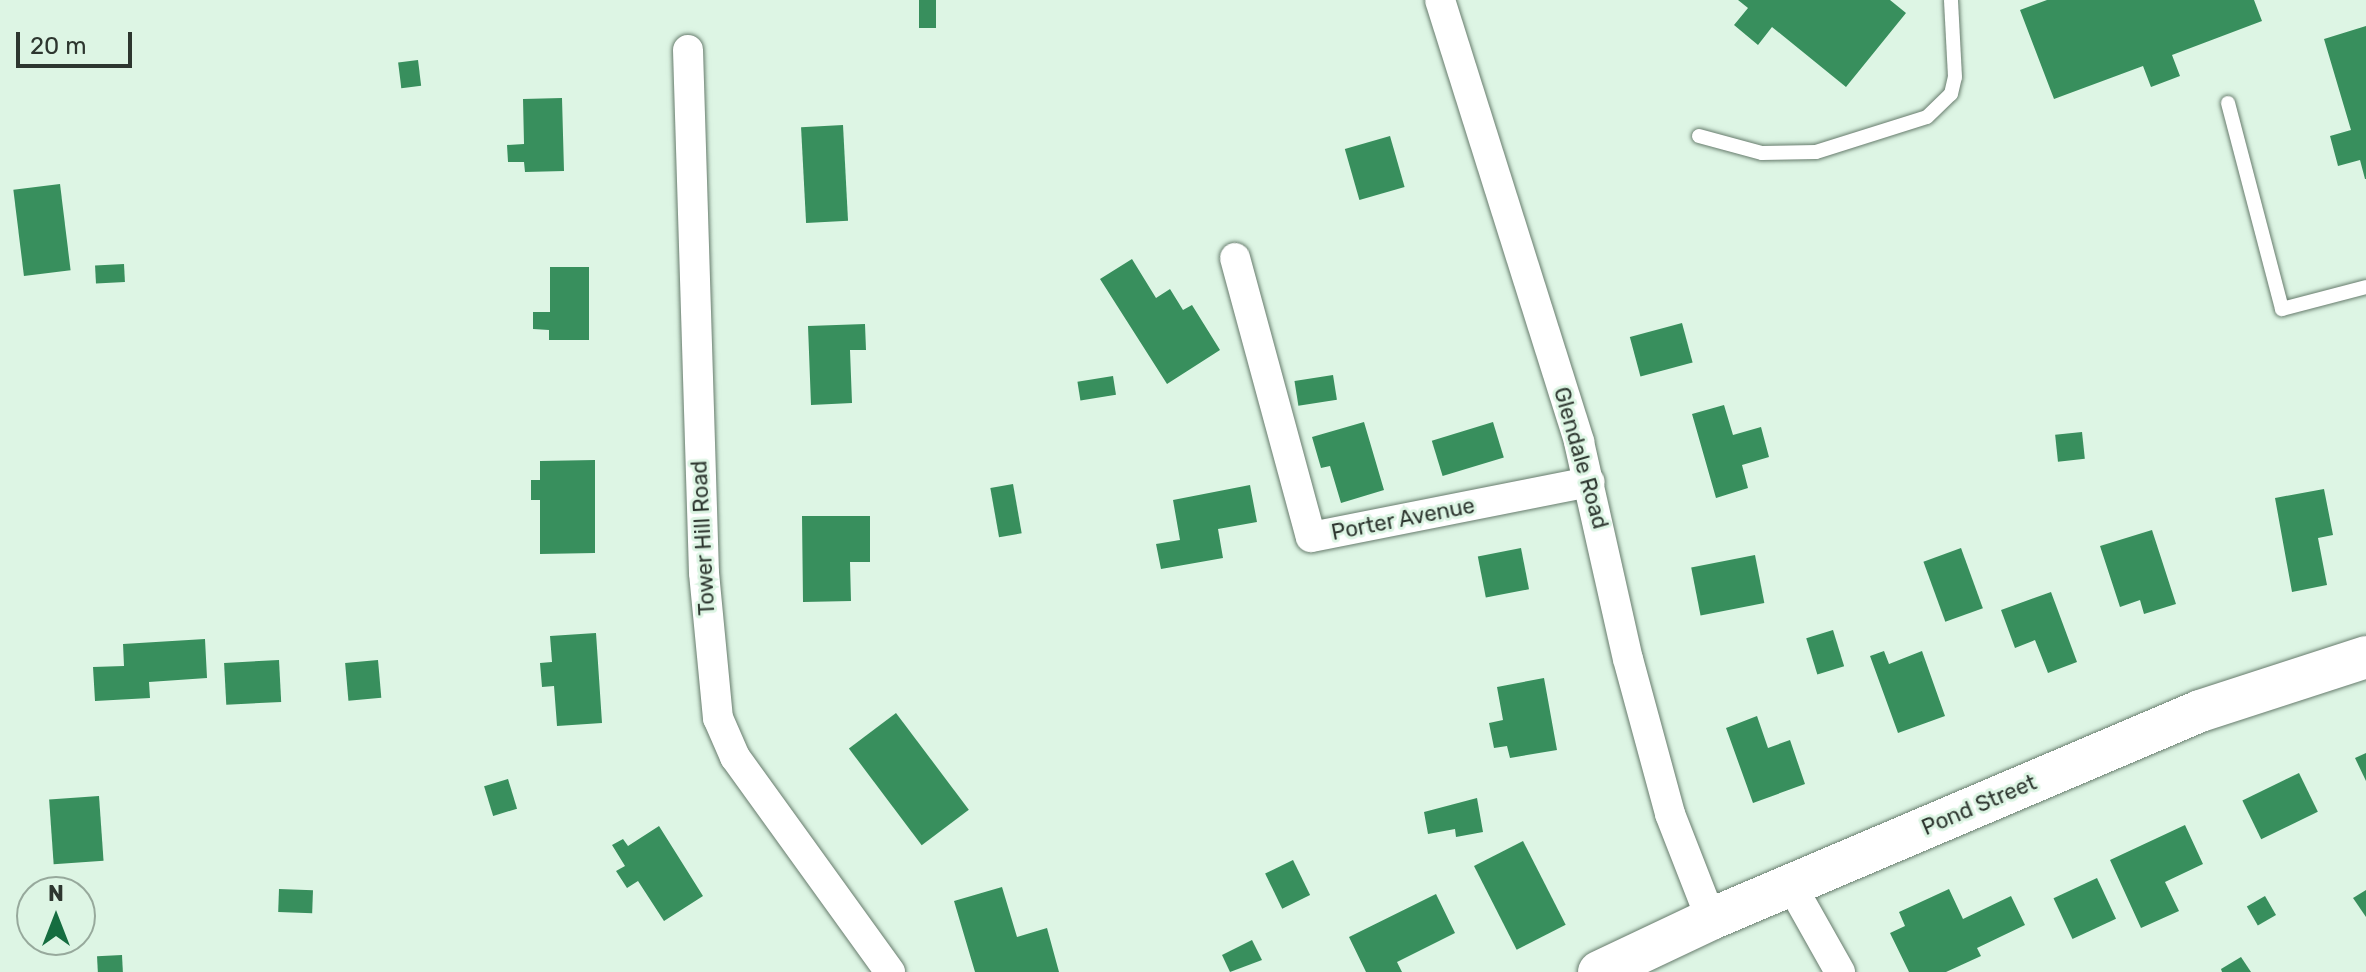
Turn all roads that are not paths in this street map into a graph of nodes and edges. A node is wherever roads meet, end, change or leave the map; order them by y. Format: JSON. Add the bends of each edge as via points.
{"nodes":[{"id":1,"x":1440,"y":0,"type":"edge"},
{"id":2,"x":1951,"y":0,"type":"edge"},
{"id":3,"x":688,"y":50,"type":"dead end"},
{"id":4,"x":2228,"y":103,"type":"dead end"},
{"id":5,"x":1699,"y":136,"type":"dead end"},
{"id":6,"x":1235,"y":258,"type":"dead end"},
{"id":7,"x":2366,"y":287,"type":"edge"},
{"id":8,"x":1590,"y":482,"type":"junction"},
{"id":9,"x":2366,"y":657,"type":"edge"},
{"id":10,"x":1791,"y":885,"type":"junction"},
{"id":11,"x":1711,"y":919,"type":"junction"},
{"id":12,"x":890,"y":972,"type":"edge"},
{"id":13,"x":1599,"y":972,"type":"edge"},
{"id":14,"x":1840,"y":972,"type":"edge"}],
"edges":[{"from":1,"to":8,"type":"street","name":"Glendale Road"},
{"from":2,"to":5,"type":"lane","via":[[1955,77],[1951,94],[1927,117],[1816,152],[1762,153]]},
{"from":3,"to":12,"type":"street","name":"Tower Hill Road","via":[[704,573],[718,718],[735,757]]},
{"from":4,"to":7,"type":"lane","via":[[2282,309]]},
{"from":6,"to":8,"type":"street","name":"Porter Avenue","via":[[1311,537]]},
{"from":8,"to":11,"type":"street","name":"Glendale Road","via":[[1628,659],[1670,814]]},
{"from":9,"to":10,"type":"main road","name":"Pond Street","via":[[2214,705]]},
{"from":10,"to":11,"type":"main road","name":"Pond Street"},
{"from":10,"to":14,"type":"street"},
{"from":11,"to":13,"type":"main road","name":"Pond Street"}]}
